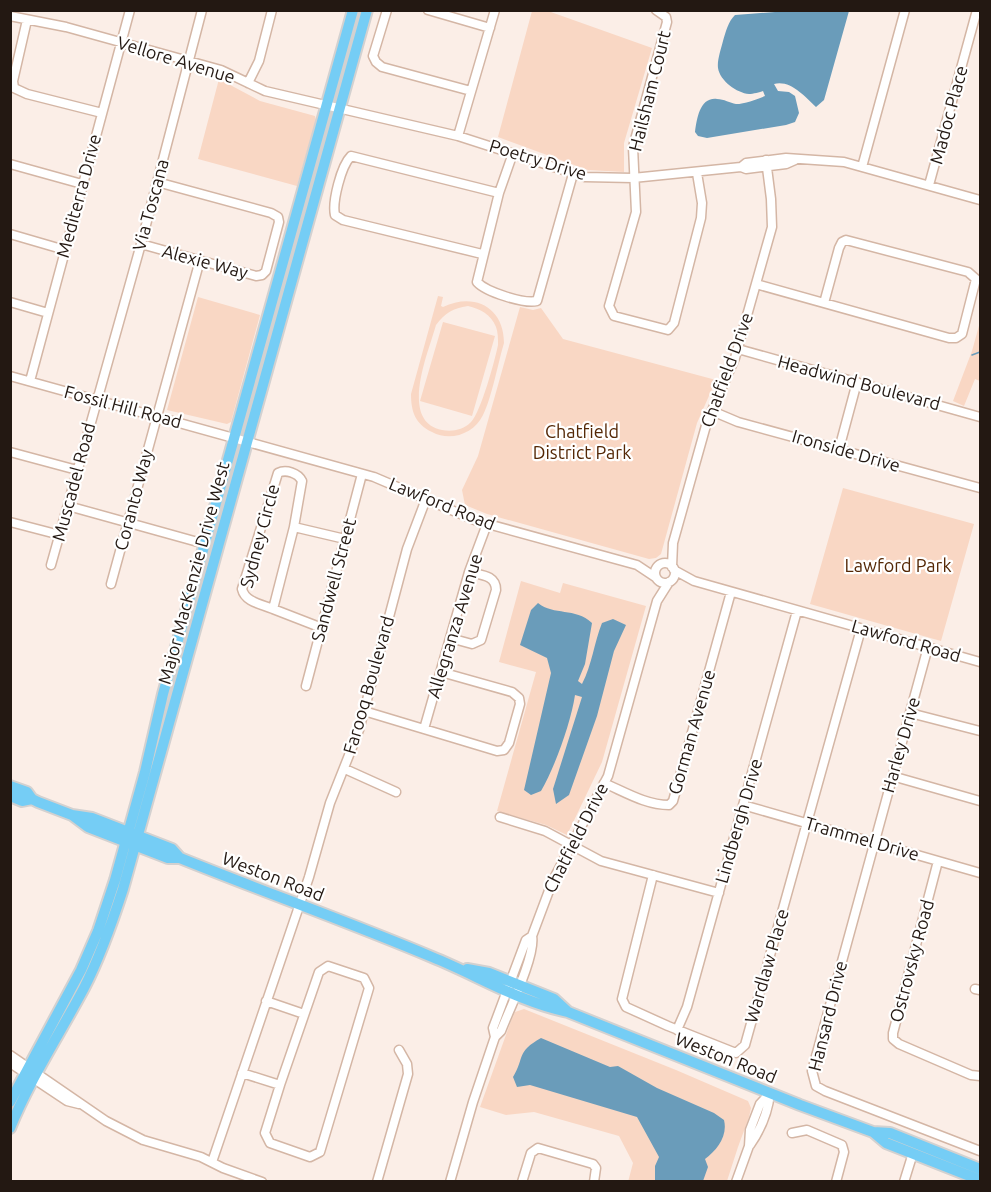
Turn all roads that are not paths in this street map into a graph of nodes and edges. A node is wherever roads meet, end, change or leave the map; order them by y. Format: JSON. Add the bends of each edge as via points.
{"nodes":[{"id":1,"x":130,"y":10,"type":"edge"},
{"id":2,"x":202,"y":10,"type":"edge"},
{"id":3,"x":272,"y":10,"type":"edge"},
{"id":4,"x":353,"y":10,"type":"edge"},
{"id":5,"x":367,"y":10,"type":"edge"},
{"id":6,"x":387,"y":10,"type":"edge"},
{"id":7,"x":428,"y":10,"type":"edge"},
{"id":8,"x":495,"y":10,"type":"edge"},
{"id":9,"x":656,"y":10,"type":"edge"},
{"id":10,"x":905,"y":10,"type":"edge"},
{"id":11,"x":977,"y":10,"type":"edge"},
{"id":12,"x":10,"y":16,"type":"edge"},
{"id":13,"x":27,"y":20,"type":"junction"},
{"id":14,"x":490,"y":28,"type":"junction"},
{"id":15,"x":121,"y":43,"type":"junction"},
{"id":16,"x":189,"y":61,"type":"junction"},
{"id":17,"x":248,"y":83,"type":"junction"},
{"id":18,"x":471,"y":91,"type":"junction"},
{"id":19,"x":327,"y":106,"type":"junction"},
{"id":20,"x":340,"y":109,"type":"junction"},
{"id":21,"x":102,"y":113,"type":"junction"},
{"id":22,"x":458,"y":136,"type":"junction"},
{"id":23,"x":513,"y":153,"type":"junction"},
{"id":24,"x":766,"y":163,"type":"junction"},
{"id":25,"x":10,"y":164,"type":"edge"},
{"id":26,"x":862,"y":167,"type":"junction"},
{"id":27,"x":697,"y":172,"type":"junction"},
{"id":28,"x":573,"y":174,"type":"junction"},
{"id":29,"x":633,"y":178,"type":"junction"},
{"id":30,"x":157,"y":182,"type":"junction"},
{"id":31,"x":82,"y":184,"type":"junction"},
{"id":32,"x":929,"y":186,"type":"junction"},
{"id":33,"x":499,"y":193,"type":"junction"},
{"id":34,"x":981,"y":200,"type":"edge"},
{"id":35,"x":10,"y":234,"type":"edge"},
{"id":36,"x":141,"y":244,"type":"junction"},
{"id":37,"x":65,"y":250,"type":"junction"},
{"id":38,"x":482,"y":254,"type":"junction"},
{"id":39,"x":200,"y":261,"type":"junction"},
{"id":40,"x":756,"y":284,"type":"junction"},
{"id":41,"x":10,"y":302,"type":"edge"},
{"id":42,"x":824,"y":303,"type":"junction"},
{"id":43,"x":48,"y":313,"type":"junction"},
{"id":44,"x":738,"y":349,"type":"junction"},
{"id":45,"x":10,"y":376,"type":"edge"},
{"id":46,"x":30,"y":381,"type":"junction"},
{"id":47,"x":857,"y":382,"type":"junction"},
{"id":48,"x":97,"y":399,"type":"junction"},
{"id":49,"x":712,"y":411,"type":"junction"},
{"id":50,"x":157,"y":416,"type":"junction"},
{"id":51,"x":981,"y":417,"type":"edge"},
{"id":52,"x":235,"y":438,"type":"junction"},
{"id":53,"x":247,"y":442,"type":"junction"},
{"id":54,"x":839,"y":449,"type":"junction"},
{"id":55,"x":10,"y":452,"type":"edge"},
{"id":56,"x":77,"y":470,"type":"junction"},
{"id":57,"x":362,"y":474,"type":"junction"},
{"id":58,"x":981,"y":488,"type":"edge"},
{"id":59,"x":426,"y":499,"type":"junction"},
{"id":60,"x":68,"y":506,"type":"junction"},
{"id":61,"x":10,"y":522,"type":"edge"},
{"id":62,"x":128,"y":522,"type":"junction"},
{"id":63,"x":487,"y":524,"type":"junction"},
{"id":64,"x":294,"y":527,"type":"junction"},
{"id":65,"x":60,"y":535,"type":"junction"},
{"id":66,"x":345,"y":539,"type":"junction"},
{"id":67,"x":201,"y":542,"type":"junction"},
{"id":68,"x":673,"y":543,"type":"junction"},
{"id":69,"x":660,"y":564,"type":"junction"},
{"id":70,"x":51,"y":565,"type":"dead end"},
{"id":71,"x":637,"y":565,"type":"junction"},
{"id":72,"x":673,"y":568,"type":"junction"},
{"id":73,"x":469,"y":572,"type":"junction"},
{"id":74,"x":656,"y":577,"type":"junction"},
{"id":75,"x":669,"y":581,"type":"junction"},
{"id":76,"x":694,"y":581,"type":"junction"},
{"id":77,"x":111,"y":584,"type":"dead end"},
{"id":78,"x":731,"y":592,"type":"junction"},
{"id":79,"x":657,"y":601,"type":"junction"},
{"id":80,"x":273,"y":609,"type":"junction"},
{"id":81,"x":797,"y":611,"type":"junction"},
{"id":82,"x":322,"y":628,"type":"junction"},
{"id":83,"x":861,"y":629,"type":"junction"},
{"id":84,"x":450,"y":638,"type":"junction"},
{"id":85,"x":928,"y":647,"type":"junction"},
{"id":86,"x":981,"y":662,"type":"edge"},
{"id":87,"x":441,"y":672,"type":"junction"},
{"id":88,"x":306,"y":686,"type":"dead end"},
{"id":89,"x":364,"y":711,"type":"junction"},
{"id":90,"x":910,"y":713,"type":"junction"},
{"id":91,"x":424,"y":729,"type":"junction"},
{"id":92,"x":981,"y":731,"type":"edge"},
{"id":93,"x":345,"y":769,"type":"junction"},
{"id":94,"x":892,"y":776,"type":"junction"},
{"id":95,"x":604,"y":783,"type":"junction"},
{"id":96,"x":10,"y":786,"type":"edge"},
{"id":97,"x":396,"y":792,"type":"dead end"},
{"id":98,"x":10,"y":796,"type":"edge"},
{"id":99,"x":32,"y":800,"type":"junction"},
{"id":100,"x":981,"y":801,"type":"edge"},
{"id":101,"x":743,"y":805,"type":"junction"},
{"id":102,"x":500,"y":818,"type":"dead end"},
{"id":103,"x":807,"y":823,"type":"junction"},
{"id":104,"x":132,"y":839,"type":"junction"},
{"id":105,"x":874,"y":843,"type":"junction"},
{"id":106,"x":571,"y":846,"type":"junction"},
{"id":107,"x":938,"y":861,"type":"junction"},
{"id":108,"x":981,"y":873,"type":"edge"},
{"id":109,"x":653,"y":875,"type":"junction"},
{"id":110,"x":718,"y":893,"type":"junction"},
{"id":111,"x":299,"y":904,"type":"junction"},
{"id":112,"x":513,"y":988,"type":"junction"},
{"id":113,"x":266,"y":1001,"type":"junction"},
{"id":114,"x":304,"y":1014,"type":"junction"},
{"id":115,"x":677,"y":1030,"type":"junction"},
{"id":116,"x":399,"y":1050,"type":"dead end"},
{"id":117,"x":10,"y":1055,"type":"edge"},
{"id":118,"x":10,"y":1063,"type":"edge"},
{"id":119,"x":31,"y":1073,"type":"junction"},
{"id":120,"x":242,"y":1073,"type":"junction"},
{"id":121,"x":981,"y":1076,"type":"edge"},
{"id":122,"x":280,"y":1085,"type":"junction"},
{"id":123,"x":770,"y":1093,"type":"junction"},
{"id":124,"x":10,"y":1102,"type":"edge"},
{"id":125,"x":10,"y":1128,"type":"edge"},
{"id":126,"x":873,"y":1132,"type":"junction"},
{"id":127,"x":792,"y":1133,"type":"dead end"},
{"id":128,"x":981,"y":1151,"type":"edge"},
{"id":129,"x":913,"y":1153,"type":"junction"},
{"id":130,"x":212,"y":1162,"type":"junction"},
{"id":131,"x":981,"y":1169,"type":"edge"},
{"id":132,"x":981,"y":1180,"type":"edge"},
{"id":133,"x":262,"y":1182,"type":"edge"},
{"id":134,"x":377,"y":1182,"type":"edge"},
{"id":135,"x":450,"y":1182,"type":"edge"},
{"id":136,"x":522,"y":1182,"type":"edge"},
{"id":137,"x":594,"y":1182,"type":"edge"},
{"id":138,"x":736,"y":1182,"type":"edge"},
{"id":139,"x":836,"y":1182,"type":"edge"},
{"id":140,"x":904,"y":1182,"type":"edge"}],
"edges":[{"from":1,"to":15,"type":"street","name":"Mediterra Drive"},
{"from":2,"to":16,"type":"street","name":"Via Toscana"},
{"from":3,"to":17,"type":"street","via":[[259,61]]},
{"from":4,"to":19,"type":"main road","name":"Major MacKenzie Drive West"},
{"from":5,"to":20,"type":"main road","name":"Major MacKenzie Drive West"},
{"from":6,"to":18,"type":"street","via":[[373,56],[376,62],[382,67]]},
{"from":7,"to":14,"type":"street"},
{"from":8,"to":14,"type":"street"},
{"from":9,"to":29,"type":"street","name":"Hailsham Court","via":[[667,22],[633,147]]},
{"from":10,"to":26,"type":"street"},
{"from":11,"to":32,"type":"street","name":"Madoc Place"},
{"from":12,"to":13,"type":"street","name":"Vellore Avenue"},
{"from":13,"to":15,"type":"street","name":"Vellore Avenue"},
{"from":13,"to":21,"type":"street","via":[[14,88]]},
{"from":14,"to":18,"type":"street"},
{"from":15,"to":16,"type":"street","name":"Vellore Avenue"},
{"from":15,"to":21,"type":"street","name":"Mediterra Drive"},
{"from":16,"to":17,"type":"street","name":"Vellore Avenue"},
{"from":16,"to":30,"type":"street","name":"Via Toscana"},
{"from":17,"to":19,"type":"street","name":"Vellore Avenue"},
{"from":18,"to":22,"type":"street"},
{"from":19,"to":20,"type":"street","name":"Vellore Avenue"},
{"from":19,"to":52,"type":"main road","name":"Major MacKenzie Drive West"},
{"from":20,"to":22,"type":"street","name":"Poetry Drive"},
{"from":20,"to":53,"type":"main road","name":"Major MacKenzie Drive West"},
{"from":21,"to":31,"type":"street","name":"Mediterra Drive"},
{"from":22,"to":23,"type":"street","name":"Poetry Drive"},
{"from":23,"to":28,"type":"street","name":"Poetry Drive"},
{"from":23,"to":33,"type":"street"},
{"from":24,"to":26,"type":"street","name":"Poetry Drive","via":[[786,158]]},
{"from":24,"to":27,"type":"street","name":"Poetry Drive"},
{"from":24,"to":40,"type":"street","name":"Chatfield Drive","via":[[772,227]]},
{"from":25,"to":31,"type":"street"},
{"from":26,"to":32,"type":"street","name":"Poetry Drive"},
{"from":27,"to":29,"type":"street","name":"Poetry Drive"},
{"from":27,"to":29,"type":"street","via":[[701,218],[674,323],[668,330],[614,316],[609,306],[636,212]]},
{"from":28,"to":29,"type":"street","name":"Poetry Drive"},
{"from":28,"to":38,"type":"street","via":[[537,301],[528,302],[482,287],[477,282]]},
{"from":30,"to":36,"type":"street","name":"Via Toscana"},
{"from":30,"to":39,"type":"street","name":"Alexie Way","via":[[278,217],[262,275]]},
{"from":31,"to":37,"type":"street","name":"Mediterra Drive"},
{"from":32,"to":34,"type":"street","name":"Poetry Drive"},
{"from":33,"to":38,"type":"street"},
{"from":33,"to":38,"type":"street","via":[[351,156],[345,163],[333,207],[335,215]]},
{"from":35,"to":37,"type":"street"},
{"from":36,"to":39,"type":"street","name":"Alexie Way"},
{"from":36,"to":48,"type":"street","name":"Via Toscana"},
{"from":37,"to":43,"type":"street","name":"Mediterra Drive"},
{"from":39,"to":50,"type":"street","name":"Coranto Way"},
{"from":40,"to":42,"type":"street"},
{"from":40,"to":44,"type":"street","name":"Chatfield Drive"},
{"from":41,"to":43,"type":"street"},
{"from":42,"to":42,"type":"street","via":[[956,338],[962,334],[976,279],[968,272],[846,240],[839,248]]},
{"from":43,"to":46,"type":"street","name":"Mediterra Drive"},
{"from":44,"to":47,"type":"street","name":"Headwind Boulevard"},
{"from":44,"to":49,"type":"street","name":"Chatfield Drive"},
{"from":45,"to":46,"type":"street","name":"Fossil Hill Road"},
{"from":46,"to":48,"type":"street","name":"Fossil Hill Road"},
{"from":47,"to":51,"type":"street","name":"Headwind Boulevard"},
{"from":47,"to":54,"type":"street"},
{"from":48,"to":50,"type":"street","name":"Fossil Hill Road"},
{"from":48,"to":56,"type":"street","name":"Muscadel Road"},
{"from":49,"to":54,"type":"street","name":"Ironside Drive","via":[[738,422]]},
{"from":49,"to":68,"type":"street","name":"Chatfield Drive"},
{"from":50,"to":52,"type":"street","name":"Fossil Hill Road"},
{"from":50,"to":62,"type":"street","name":"Coranto Way"},
{"from":52,"to":53,"type":"street","name":"Fossil Hill Road"},
{"from":52,"to":67,"type":"main road","name":"Major MacKenzie Drive West"},
{"from":53,"to":57,"type":"street","name":"Lawford Road"},
{"from":53,"to":104,"type":"main road","name":"Major MacKenzie Drive West"},
{"from":54,"to":58,"type":"street","name":"Ironside Drive"},
{"from":55,"to":56,"type":"street"},
{"from":56,"to":60,"type":"street","name":"Muscadel Road"},
{"from":57,"to":59,"type":"street","name":"Lawford Road"},
{"from":57,"to":66,"type":"street","name":"Sandwell Street"},
{"from":59,"to":63,"type":"street","name":"Lawford Road"},
{"from":59,"to":89,"type":"street","name":"Farooq Boulevard","via":[[407,549]]},
{"from":60,"to":62,"type":"street"},
{"from":60,"to":65,"type":"street","name":"Muscadel Road"},
{"from":61,"to":65,"type":"street"},
{"from":62,"to":67,"type":"street"},
{"from":62,"to":77,"type":"street","name":"Coranto Way"},
{"from":63,"to":71,"type":"street","name":"Lawford Road"},
{"from":63,"to":73,"type":"street","name":"Allegranza Avenue"},
{"from":64,"to":66,"type":"street","name":"Sydney Circle"},
{"from":64,"to":80,"type":"street","name":"Sydney Circle"},
{"from":64,"to":80,"type":"street","name":"Sydney Circle","via":[[302,481],[296,474],[282,471],[275,476],[242,589],[249,600]]},
{"from":65,"to":70,"type":"street","name":"Muscadel Road"},
{"from":66,"to":82,"type":"street","name":"Sandwell Street"},
{"from":67,"to":104,"type":"main road","name":"Major MacKenzie Drive West"},
{"from":68,"to":69,"type":"street","name":"Chatfield Drive"},
{"from":68,"to":72,"type":"street","name":"Chatfield Drive"},
{"from":69,"to":71,"type":"street","name":"Lawford Road"},
{"from":69,"to":72,"type":"street","via":[[667,563]]},
{"from":69,"to":74,"type":"street","via":[[655,570]]},
{"from":71,"to":74,"type":"street","name":"Lawford Road"},
{"from":72,"to":75,"type":"street","via":[[674,576]]},
{"from":72,"to":76,"type":"street","name":"Lawford Road"},
{"from":73,"to":84,"type":"street","name":"Allegranza Avenue"},
{"from":73,"to":84,"type":"street","via":[[495,583],[483,636],[472,644]]},
{"from":74,"to":75,"type":"street","via":[[662,582]]},
{"from":74,"to":79,"type":"street","name":"Chatfield Drive"},
{"from":75,"to":76,"type":"street","name":"Lawford Road"},
{"from":75,"to":79,"type":"street","name":"Chatfield Drive"},
{"from":76,"to":78,"type":"street","name":"Lawford Road"},
{"from":78,"to":81,"type":"street","name":"Lawford Road"},
{"from":78,"to":95,"type":"street","name":"Gorman Avenue","via":[[673,801],[669,805],[652,802]]},
{"from":79,"to":95,"type":"street","name":"Chatfield Drive"},
{"from":80,"to":82,"type":"street"},
{"from":81,"to":83,"type":"street","name":"Lawford Road"},
{"from":81,"to":101,"type":"street","name":"Lindbergh Drive"},
{"from":82,"to":88,"type":"street","name":"Sandwell Street"},
{"from":83,"to":85,"type":"street","name":"Lawford Road"},
{"from":83,"to":103,"type":"street","name":"Wardlaw Place"},
{"from":84,"to":87,"type":"street","name":"Allegranza Avenue"},
{"from":85,"to":86,"type":"street","name":"Lawford Road"},
{"from":85,"to":90,"type":"street","name":"Harley Drive"},
{"from":87,"to":91,"type":"street","name":"Allegranza Avenue"},
{"from":87,"to":91,"type":"street","via":[[516,694],[520,704],[509,743],[504,750],[497,751]]},
{"from":89,"to":91,"type":"street"},
{"from":89,"to":93,"type":"street","name":"Farooq Boulevard"},
{"from":90,"to":92,"type":"street"},
{"from":90,"to":94,"type":"street","name":"Harley Drive"},
{"from":93,"to":97,"type":"street"},
{"from":93,"to":111,"type":"street","name":"Farooq Boulevard","via":[[330,803]]},
{"from":94,"to":100,"type":"street"},
{"from":94,"to":105,"type":"street","name":"Harley Drive"},
{"from":95,"to":106,"type":"street","name":"Chatfield Drive"},
{"from":96,"to":99,"type":"main road","name":"Weston Road","via":[[27,792]]},
{"from":98,"to":99,"type":"main road","name":"Weston Road"},
{"from":99,"to":104,"type":"main road","name":"Weston Road","via":[[92,818]]},
{"from":101,"to":103,"type":"street","name":"Trammel Drive"},
{"from":101,"to":110,"type":"street","name":"Lindbergh Drive"},
{"from":102,"to":106,"type":"street","via":[[545,831]]},
{"from":103,"to":105,"type":"street","name":"Trammel Drive"},
{"from":103,"to":115,"type":"street","name":"Wardlaw Place","via":[[745,1045],[736,1053]]},
{"from":104,"to":111,"type":"main road","name":"Weston Road","via":[[172,849],[180,858]]},
{"from":104,"to":119,"type":"main road","name":"Major MacKenzie Drive West","via":[[87,958]]},
{"from":105,"to":107,"type":"street","name":"Trammel Drive"},
{"from":105,"to":128,"type":"street","name":"Hansard Drive","via":[[812,1071],[813,1080],[825,1091]]},
{"from":106,"to":109,"type":"street","via":[[601,861]]},
{"from":106,"to":112,"type":"street","name":"Chatfield Drive","via":[[547,894],[532,936],[534,944]]},
{"from":107,"to":108,"type":"street","name":"Trammel Drive"},
{"from":107,"to":121,"type":"street","name":"Ostrovsky Road","via":[[893,1039]]},
{"from":109,"to":110,"type":"street"},
{"from":109,"to":115,"type":"street","name":"Wardlaw Place","via":[[622,999],[626,1007]]},
{"from":110,"to":115,"type":"street","name":"Lindbergh Drive"},
{"from":111,"to":112,"type":"main road","name":"Weston Road","via":[[455,966],[489,973]]},
{"from":111,"to":113,"type":"street","name":"Farooq Boulevard"},
{"from":112,"to":123,"type":"main road","name":"Weston Road","via":[[550,1008]]},
{"from":112,"to":135,"type":"street","name":"Chatfield Drive","via":[[493,1028],[495,1036]]},
{"from":113,"to":114,"type":"street"},
{"from":113,"to":120,"type":"street","name":"Farooq Boulevard"},
{"from":114,"to":122,"type":"street"},
{"from":114,"to":122,"type":"street","via":[[319,972],[328,966],[364,978],[369,988],[320,1152],[310,1157],[270,1143],[265,1133]]},
{"from":116,"to":134,"type":"street","via":[[408,1074]]},
{"from":117,"to":119,"type":"street"},
{"from":118,"to":119,"type":"street"},
{"from":119,"to":124,"type":"main road","name":"Major MacKenzie Drive West"},
{"from":119,"to":125,"type":"main road","name":"Major MacKenzie Drive West"},
{"from":119,"to":130,"type":"street","via":[[67,1101],[82,1105],[143,1140]]},
{"from":120,"to":122,"type":"street"},
{"from":120,"to":130,"type":"street","name":"Farooq Boulevard"},
{"from":123,"to":126,"type":"main road","name":"Weston Road"},
{"from":123,"to":138,"type":"street","via":[[760,1104],[750,1130],[749,1146]]},
{"from":126,"to":129,"type":"main road","name":"Weston Road","via":[[886,1143]]},
{"from":126,"to":131,"type":"main road","name":"Weston Road","via":[[890,1133]]},
{"from":127,"to":139,"type":"street","via":[[807,1130],[842,1145],[844,1152]]},
{"from":129,"to":132,"type":"main road","name":"Weston Road"},
{"from":129,"to":140,"type":"street"},
{"from":130,"to":133,"type":"street"},
{"from":136,"to":137,"type":"street","via":[[531,1153],[538,1148],[593,1164]]}]}
